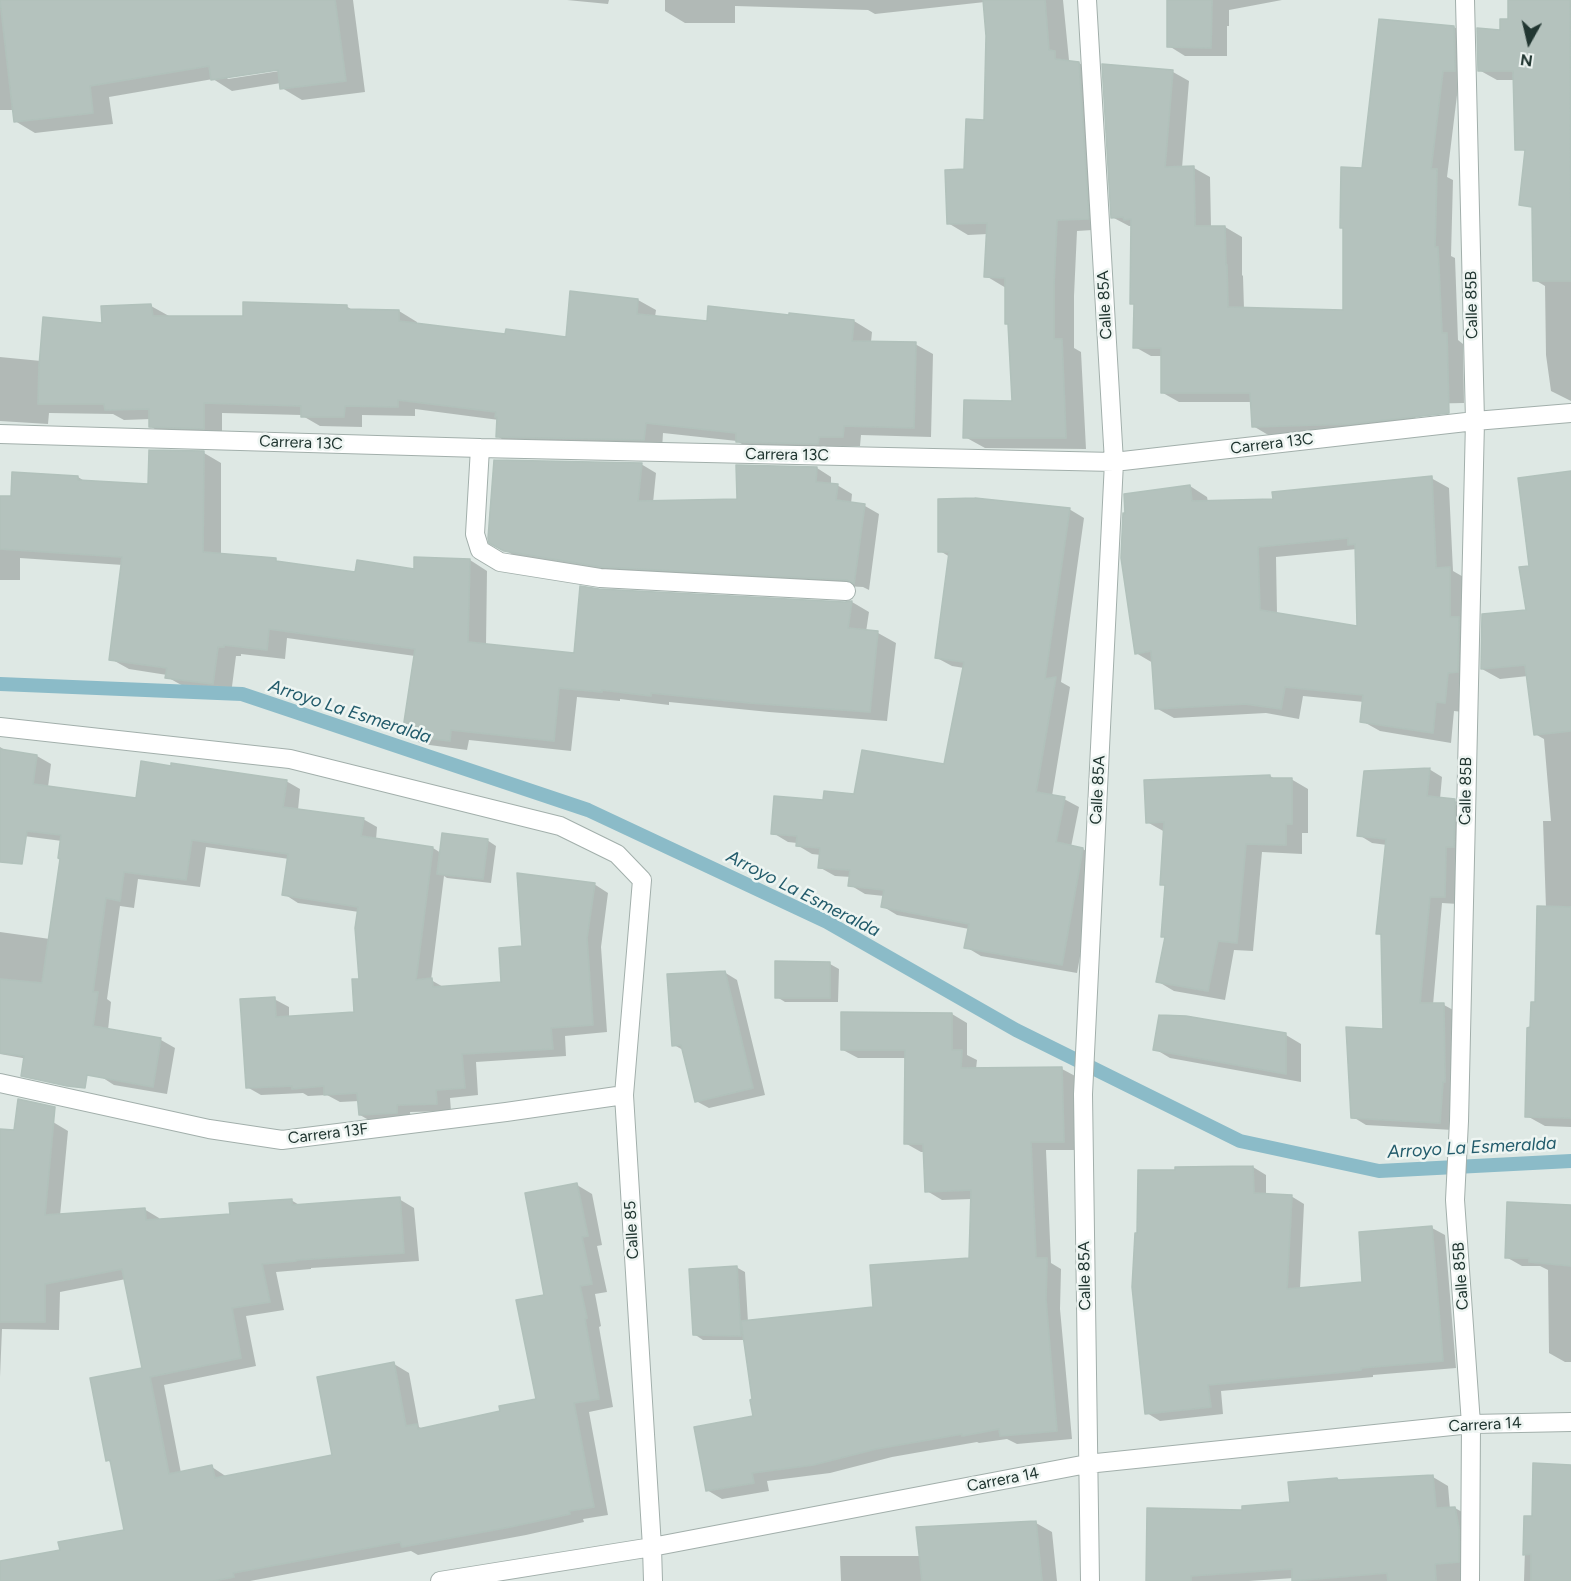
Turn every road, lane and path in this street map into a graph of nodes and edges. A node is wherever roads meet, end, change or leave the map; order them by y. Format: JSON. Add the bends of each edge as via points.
{"nodes":[{"id":1,"x":1087,"y":0,"type":"edge"},
{"id":2,"x":1465,"y":0,"type":"edge"},
{"id":3,"x":1571,"y":413,"type":"edge"},
{"id":4,"x":1475,"y":421,"type":"junction"},
{"id":5,"x":0,"y":434,"type":"edge"},
{"id":6,"x":480,"y":448,"type":"junction"},
{"id":7,"x":1114,"y":462,"type":"junction"},
{"id":8,"x":846,"y":591,"type":"dead end"},
{"id":9,"x":0,"y":727,"type":"edge"},
{"id":10,"x":0,"y":1083,"type":"edge"},
{"id":11,"x":624,"y":1095,"type":"junction"},
{"id":12,"x":1571,"y":1422,"type":"edge"},
{"id":13,"x":1471,"y":1424,"type":"junction"},
{"id":14,"x":1087,"y":1464,"type":"junction"},
{"id":15,"x":652,"y":1547,"type":"junction"},
{"id":16,"x":440,"y":1581,"type":"edge"},
{"id":17,"x":652,"y":1581,"type":"edge"},
{"id":18,"x":1090,"y":1581,"type":"edge"},
{"id":19,"x":1470,"y":1581,"type":"edge"}],
"edges":[{"from":1,"to":7,"type":"street","name":"Calle 85A"},
{"from":2,"to":4,"type":"street","name":"Calle 85B"},
{"from":3,"to":4,"type":"street","name":"Carrera 13C"},
{"from":4,"to":7,"type":"street","name":"Carrera 13C"},
{"from":4,"to":13,"type":"street","name":"Calle 85B","via":[[1455,1200]]},
{"from":5,"to":6,"type":"street","name":"Carrera 13C"},
{"from":6,"to":7,"type":"street","name":"Carrera 13C"},
{"from":6,"to":8,"type":"street","via":[[475,534],[480,550],[500,562],[600,578]]},
{"from":7,"to":14,"type":"street","name":"Calle 85A","via":[[1083,1094]]},
{"from":9,"to":11,"type":"street","name":"Calle 85","via":[[290,759],[560,826],[618,854],[642,880]]},
{"from":10,"to":11,"type":"street","name":"Carrera 13F","via":[[209,1129],[282,1140]]},
{"from":11,"to":15,"type":"street","name":"Calle 85"},
{"from":12,"to":13,"type":"street","name":"Carrera 14"},
{"from":13,"to":14,"type":"street","name":"Carrera 14"},
{"from":13,"to":19,"type":"street","name":"Calle 85B"},
{"from":14,"to":15,"type":"street","name":"Carrera 14"},
{"from":14,"to":18,"type":"street","name":"Calle 85A"},
{"from":15,"to":16,"type":"street","name":"Carrera 14"},
{"from":15,"to":17,"type":"street","name":"Calle 85"}]}
